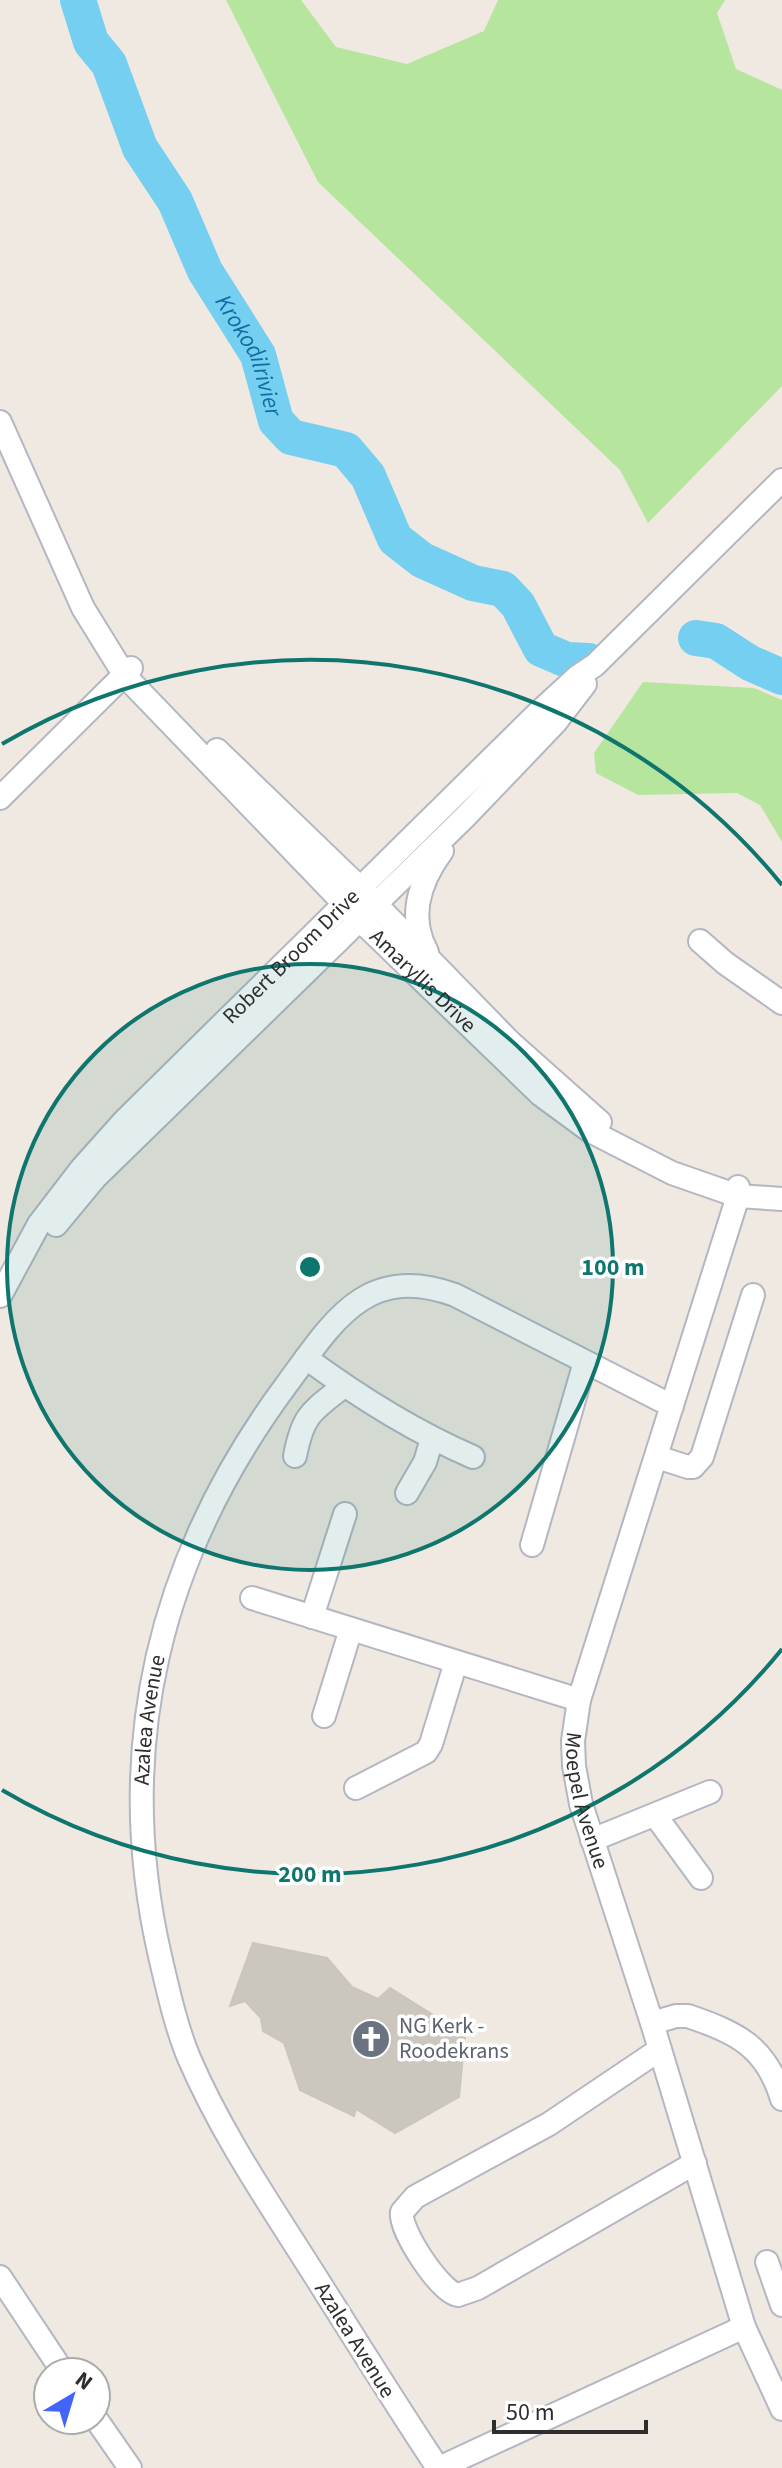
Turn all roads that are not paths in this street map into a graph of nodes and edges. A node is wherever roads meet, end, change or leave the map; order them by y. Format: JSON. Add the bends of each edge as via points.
{"nodes":[{"id":1,"x":0,"y":422,"type":"edge"},
{"id":2,"x":782,"y":480,"type":"edge"},
{"id":3,"x":595,"y":665,"type":"junction"},
{"id":4,"x":128,"y":672,"type":"junction"},
{"id":5,"x":0,"y":798,"type":"edge"},
{"id":6,"x":465,"y":817,"type":"junction"},
{"id":7,"x":359,"y":903,"type":"junction"},
{"id":8,"x":700,"y":941,"type":"dead end"},
{"id":9,"x":432,"y":961,"type":"junction"},
{"id":10,"x":782,"y":1003,"type":"edge"},
{"id":11,"x":745,"y":1193,"type":"junction"},
{"id":12,"x":782,"y":1199,"type":"edge"},
{"id":13,"x":753,"y":1295,"type":"dead end"},
{"id":14,"x":0,"y":1296,"type":"edge"},
{"id":15,"x":306,"y":1358,"type":"junction"},
{"id":16,"x":585,"y":1362,"type":"junction"},
{"id":17,"x":344,"y":1386,"type":"junction"},
{"id":18,"x":672,"y":1406,"type":"junction"},
{"id":19,"x":432,"y":1439,"type":"junction"},
{"id":20,"x":295,"y":1456,"type":"dead end"},
{"id":21,"x":473,"y":1457,"type":"dead end"},
{"id":22,"x":657,"y":1457,"type":"junction"},
{"id":23,"x":407,"y":1493,"type":"dead end"},
{"id":24,"x":345,"y":1514,"type":"dead end"},
{"id":25,"x":532,"y":1545,"type":"dead end"},
{"id":26,"x":252,"y":1598,"type":"dead end"},
{"id":27,"x":312,"y":1617,"type":"junction"},
{"id":28,"x":351,"y":1629,"type":"junction"},
{"id":29,"x":456,"y":1662,"type":"junction"},
{"id":30,"x":579,"y":1700,"type":"junction"},
{"id":31,"x":324,"y":1716,"type":"dead end"},
{"id":32,"x":356,"y":1788,"type":"dead end"},
{"id":33,"x":710,"y":1792,"type":"dead end"},
{"id":34,"x":655,"y":1815,"type":"junction"},
{"id":35,"x":592,"y":1840,"type":"junction"},
{"id":36,"x":701,"y":1878,"type":"dead end"},
{"id":37,"x":652,"y":2023,"type":"junction"},
{"id":38,"x":659,"y":2050,"type":"junction"},
{"id":39,"x":782,"y":2099,"type":"edge"},
{"id":40,"x":695,"y":2163,"type":"junction"},
{"id":41,"x":767,"y":2262,"type":"dead end"},
{"id":42,"x":0,"y":2277,"type":"edge"},
{"id":43,"x":782,"y":2305,"type":"edge"},
{"id":44,"x":744,"y":2327,"type":"junction"},
{"id":45,"x":52,"y":2356,"type":"edge"},
{"id":46,"x":782,"y":2409,"type":"edge"},
{"id":47,"x":108,"y":2436,"type":"edge"},
{"id":48,"x":130,"y":2468,"type":"edge"},
{"id":49,"x":438,"y":2468,"type":"edge"}],
"edges":[{"from":1,"to":4,"type":"street","name":"Amaryllis Drive","via":[[83,608]]},
{"from":2,"to":3,"type":"street","name":"Robert Broom Drive"},
{"from":3,"to":6,"type":"street","name":"Robert Broom Drive","via":[[555,723]]},
{"from":3,"to":7,"type":"street","name":"Robert Broom Drive","via":[[539,712]]},
{"from":4,"to":5,"type":"street"},
{"from":4,"to":7,"type":"street","name":"Amaryllis Drive"},
{"from":6,"to":7,"type":"street","name":"Robert Broom Drive"},
{"from":6,"to":9,"type":"street","via":[[419,892],[419,928]]},
{"from":7,"to":9,"type":"street","name":"Amaryllis Drive"},
{"from":7,"to":11,"type":"street","name":"Amaryllis Drive","via":[[560,1110],[672,1173]]},
{"from":7,"to":14,"type":"street","name":"Robert Broom Drive","via":[[95,1178],[14,1271]]},
{"from":8,"to":10,"type":"street"},
{"from":9,"to":11,"type":"street","name":"Amaryllis Drive","via":[[510,1042],[602,1125],[645,1150]]},
{"from":11,"to":12,"type":"street","name":"Amaryllis Drive"},
{"from":11,"to":18,"type":"street","name":"Moepel Avenue"},
{"from":13,"to":22,"type":"street","via":[[702,1457],[688,1467]]},
{"from":15,"to":16,"type":"street","name":"Azalea Avenue","via":[[362,1298],[413,1284],[455,1295]]},
{"from":15,"to":17,"type":"street"},
{"from":15,"to":49,"type":"street","name":"Azalea Avenue","via":[[259,1421],[217,1491],[167,1620],[152,1679],[142,1763],[150,1912],[187,2054],[224,2131]]},
{"from":16,"to":18,"type":"street","name":"Azalea Avenue"},
{"from":16,"to":25,"type":"street"},
{"from":17,"to":19,"type":"street"},
{"from":17,"to":20,"type":"street","via":[[307,1417]]},
{"from":18,"to":22,"type":"street","name":"Moepel Avenue"},
{"from":19,"to":21,"type":"street"},
{"from":19,"to":23,"type":"street"},
{"from":22,"to":30,"type":"street","name":"Moepel Avenue"},
{"from":24,"to":27,"type":"street"},
{"from":26,"to":27,"type":"street"},
{"from":27,"to":28,"type":"street"},
{"from":28,"to":29,"type":"street"},
{"from":28,"to":31,"type":"street"},
{"from":29,"to":30,"type":"street"},
{"from":29,"to":32,"type":"street","via":[[426,1752]]},
{"from":30,"to":35,"type":"street","name":"Moepel Avenue","via":[[574,1766]]},
{"from":33,"to":34,"type":"street"},
{"from":34,"to":35,"type":"street"},
{"from":34,"to":36,"type":"street"},
{"from":35,"to":37,"type":"street","name":"Moepel Avenue"},
{"from":37,"to":38,"type":"street","name":"Moepel Avenue"},
{"from":37,"to":39,"type":"street","via":[[688,2016],[753,2047],[766,2061]]},
{"from":38,"to":40,"type":"street","name":"Moepel Avenue"},
{"from":38,"to":40,"type":"street","via":[[549,2124],[415,2197],[402,2212],[402,2226],[444,2289],[458,2295]]},
{"from":40,"to":44,"type":"street","name":"Moepel Avenue"},
{"from":41,"to":43,"type":"street"},
{"from":42,"to":45,"type":"street"},
{"from":44,"to":46,"type":"street","name":"Moepel Avenue"},
{"from":44,"to":49,"type":"street"},
{"from":47,"to":48,"type":"street"}]}
